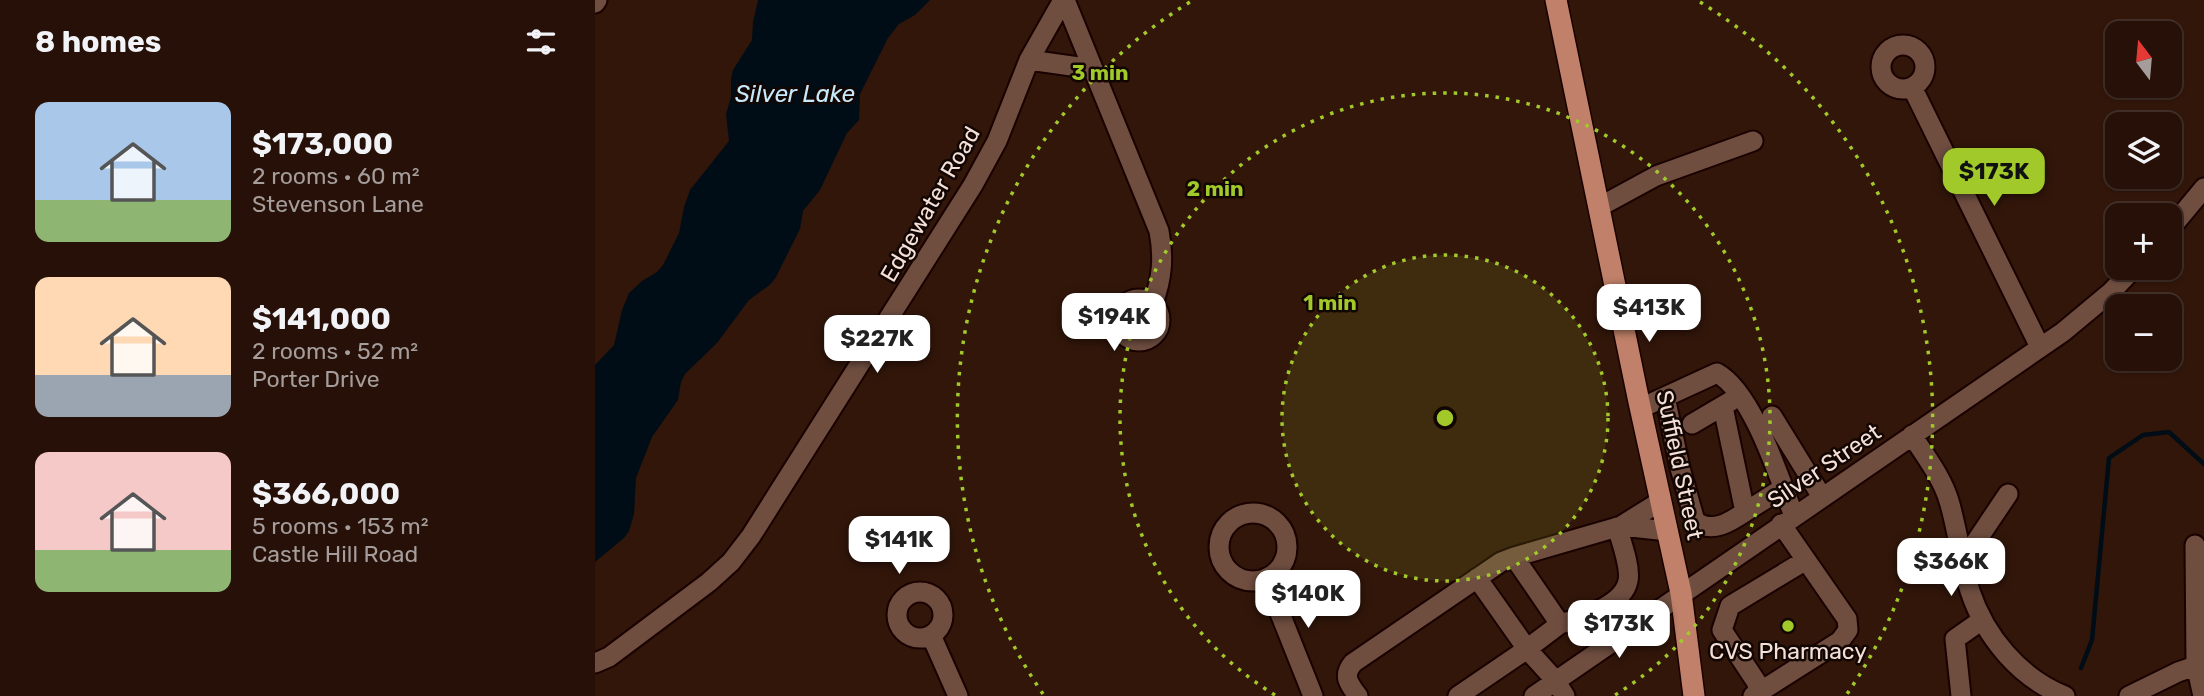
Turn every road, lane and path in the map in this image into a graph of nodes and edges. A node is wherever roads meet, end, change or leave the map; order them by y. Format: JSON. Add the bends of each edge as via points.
{"nodes":[{"id":1,"x":1064,"y":0,"type":"edge"},
{"id":2,"x":1556,"y":0,"type":"edge"},
{"id":3,"x":1029,"y":60,"type":"junction"},
{"id":4,"x":1093,"y":69,"type":"junction"},
{"id":5,"x":1912,"y":87,"type":"dead end"},
{"id":6,"x":1753,"y":141,"type":"dead end"},
{"id":7,"x":2204,"y":188,"type":"edge"},
{"id":8,"x":1599,"y":207,"type":"junction"},
{"id":9,"x":2182,"y":215,"type":"edge"},
{"id":10,"x":2121,"y":280,"type":"edge"},
{"id":11,"x":1153,"y":303,"type":"dead end"},
{"id":12,"x":2040,"y":347,"type":"junction"},
{"id":13,"x":1740,"y":395,"type":"junction"},
{"id":14,"x":1667,"y":404,"type":"junction"},
{"id":15,"x":1723,"y":407,"type":"junction"},
{"id":16,"x":1641,"y":408,"type":"junction"},
{"id":17,"x":1772,"y":416,"type":"dead end"},
{"id":18,"x":1692,"y":424,"type":"dead end"},
{"id":19,"x":1912,"y":435,"type":"junction"},
{"id":20,"x":1783,"y":488,"type":"junction"},
{"id":21,"x":2008,"y":494,"type":"dead end"},
{"id":22,"x":1822,"y":497,"type":"junction"},
{"id":23,"x":1661,"y":501,"type":"junction"},
{"id":24,"x":1745,"y":512,"type":"junction"},
{"id":25,"x":1788,"y":520,"type":"junction"},
{"id":26,"x":1619,"y":526,"type":"junction"},
{"id":27,"x":1668,"y":531,"type":"junction"},
{"id":28,"x":2195,"y":545,"type":"dead end"},
{"id":29,"x":1514,"y":557,"type":"junction"},
{"id":30,"x":1806,"y":560,"type":"junction"},
{"id":31,"x":1963,"y":561,"type":"junction"},
{"id":32,"x":1477,"y":578,"type":"junction"},
{"id":33,"x":1266,"y":579,"type":"dead end"},
{"id":34,"x":1681,"y":593,"type":"junction"},
{"id":35,"x":1982,"y":620,"type":"junction"},
{"id":36,"x":1560,"y":624,"type":"junction"},
{"id":37,"x":931,"y":635,"type":"dead end"},
{"id":38,"x":1527,"y":649,"type":"junction"},
{"id":39,"x":595,"y":663,"type":"edge"},
{"id":40,"x":2200,"y":664,"type":"edge"},
{"id":41,"x":1560,"y":688,"type":"edge"},
{"id":42,"x":1755,"y":694,"type":"edge"},
{"id":43,"x":958,"y":696,"type":"edge"},
{"id":44,"x":1313,"y":696,"type":"edge"},
{"id":45,"x":1358,"y":696,"type":"edge"},
{"id":46,"x":1458,"y":696,"type":"edge"},
{"id":47,"x":1534,"y":696,"type":"edge"},
{"id":48,"x":1694,"y":696,"type":"edge"},
{"id":49,"x":1961,"y":696,"type":"edge"},
{"id":50,"x":2065,"y":696,"type":"edge"},
{"id":51,"x":2129,"y":696,"type":"edge"},
{"id":52,"x":2203,"y":696,"type":"edge"}],
"edges":[{"from":1,"to":3,"type":"street","name":"Edgewater Road"},
{"from":1,"to":4,"type":"street"},
{"from":2,"to":8,"type":"main road","name":"Suffield Street"},
{"from":3,"to":4,"type":"street"},
{"from":3,"to":39,"type":"street","name":"Edgewater Road","via":[[974,185],[751,536],[709,582]]},
{"from":4,"to":11,"type":"street","via":[[1159,231],[1162,275]]},
{"from":5,"to":12,"type":"street"},
{"from":6,"to":8,"type":"street","via":[[1655,176]]},
{"from":7,"to":9,"type":"street"},
{"from":8,"to":16,"type":"main road","name":"Suffield Street"},
{"from":10,"to":12,"type":"street","name":"Silver Street","via":[[2086,314]]},
{"from":12,"to":19,"type":"street","name":"Silver Street"},
{"from":13,"to":14,"type":"street","via":[[1727,379]]},
{"from":13,"to":15,"type":"street"},
{"from":13,"to":20,"type":"street"},
{"from":14,"to":16,"type":"street"},
{"from":14,"to":24,"type":"street","via":[[1695,521],[1711,528],[1728,524]]},
{"from":15,"to":18,"type":"street"},
{"from":15,"to":24,"type":"street"},
{"from":16,"to":23,"type":"main road","name":"Suffield Street"},
{"from":17,"to":22,"type":"street"},
{"from":19,"to":22,"type":"street","name":"Silver Street"},
{"from":19,"to":31,"type":"street","via":[[1945,491]]},
{"from":20,"to":24,"type":"street"},
{"from":20,"to":25,"type":"street"},
{"from":21,"to":31,"type":"street"},
{"from":22,"to":25,"type":"street","name":"Silver Street"},
{"from":23,"to":26,"type":"street"},
{"from":23,"to":27,"type":"main road","name":"Suffield Street"},
{"from":25,"to":30,"type":"street"},
{"from":25,"to":34,"type":"street","name":"Silver Street"},
{"from":26,"to":27,"type":"street"},
{"from":26,"to":29,"type":"street"},
{"from":26,"to":36,"type":"street","via":[[1628,582],[1616,600]]},
{"from":27,"to":34,"type":"main road","name":"Suffield Street"},
{"from":28,"to":40,"type":"street"},
{"from":29,"to":32,"type":"street"},
{"from":29,"to":36,"type":"street"},
{"from":30,"to":42,"type":"street","via":[[1730,606],[1722,630],[1756,683]]},
{"from":30,"to":42,"type":"street","via":[[1847,619],[1848,630],[1840,641]]},
{"from":31,"to":35,"type":"street"},
{"from":32,"to":38,"type":"street"},
{"from":32,"to":45,"type":"street","via":[[1353,663],[1347,677]]},
{"from":33,"to":44,"type":"street"},
{"from":34,"to":41,"type":"street","name":"Silver Street"},
{"from":34,"to":48,"type":"main road","name":"Suffield Street"},
{"from":35,"to":49,"type":"street","via":[[1955,639]]},
{"from":35,"to":50,"type":"street","via":[[2025,672]]},
{"from":36,"to":38,"type":"street"},
{"from":37,"to":43,"type":"street"},
{"from":38,"to":41,"type":"street"},
{"from":38,"to":46,"type":"street"},
{"from":40,"to":51,"type":"street"},
{"from":40,"to":52,"type":"street"},
{"from":41,"to":47,"type":"street","name":"Silver Street"}]}
